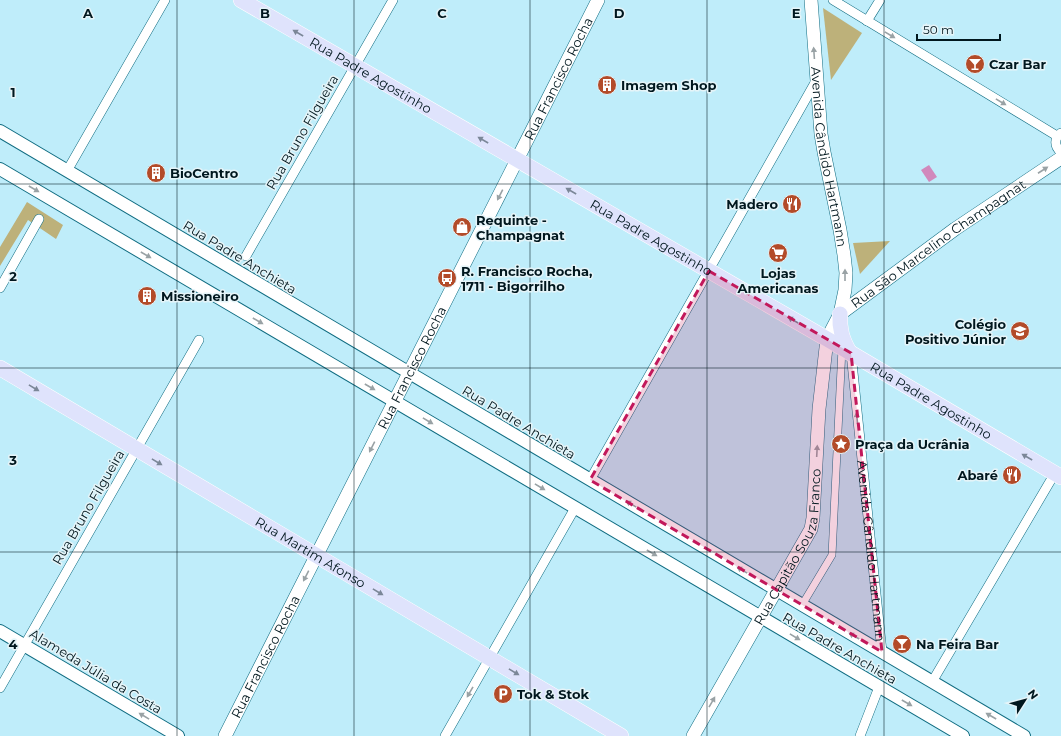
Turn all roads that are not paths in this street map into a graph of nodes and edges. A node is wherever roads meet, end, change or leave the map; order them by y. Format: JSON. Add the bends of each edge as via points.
{"nodes":[{"id":1,"x":165,"y":0,"type":"edge"},
{"id":2,"x":241,"y":0,"type":"edge"},
{"id":3,"x":393,"y":0,"type":"edge"},
{"id":4,"x":598,"y":0,"type":"edge"},
{"id":5,"x":811,"y":0,"type":"edge"},
{"id":6,"x":832,"y":0,"type":"edge"},
{"id":7,"x":880,"y":0,"type":"edge"},
{"id":8,"x":867,"y":21,"type":"junction"},
{"id":9,"x":355,"y":66,"type":"junction"},
{"id":10,"x":816,"y":81,"type":"junction"},
{"id":11,"x":0,"y":131,"type":"edge"},
{"id":12,"x":1059,"y":134,"type":"edge"},
{"id":13,"x":1061,"y":152,"type":"edge"},
{"id":14,"x":1061,"y":158,"type":"edge"},
{"id":15,"x":517,"y":160,"type":"junction"},
{"id":16,"x":0,"y":169,"type":"edge"},
{"id":17,"x":67,"y":171,"type":"junction"},
{"id":18,"x":40,"y":219,"type":"dead end"},
{"id":19,"x":246,"y":256,"type":"dead end"},
{"id":20,"x":709,"y":271,"type":"junction"},
{"id":21,"x":0,"y":288,"type":"edge"},
{"id":22,"x":840,"y":314,"type":"junction"},
{"id":23,"x":826,"y":339,"type":"junction"},
{"id":24,"x":199,"y":340,"type":"dead end"},
{"id":25,"x":846,"y":351,"type":"junction"},
{"id":26,"x":0,"y":368,"type":"edge"},
{"id":27,"x":409,"y":373,"type":"junction"},
{"id":28,"x":395,"y":402,"type":"junction"},
{"id":29,"x":136,"y":449,"type":"junction"},
{"id":30,"x":1058,"y":475,"type":"edge"},
{"id":31,"x":590,"y":480,"type":"junction"},
{"id":32,"x":575,"y":508,"type":"junction"},
{"id":33,"x":316,"y":556,"type":"junction"},
{"id":34,"x":777,"y":590,"type":"junction"},
{"id":35,"x":802,"y":605,"type":"junction"},
{"id":36,"x":761,"y":618,"type":"junction"},
{"id":37,"x":0,"y":631,"type":"edge"},
{"id":38,"x":24,"y":645,"type":"junction"},
{"id":39,"x":882,"y":652,"type":"junction"},
{"id":40,"x":490,"y":658,"type":"junction"},
{"id":41,"x":932,"y":682,"type":"junction"},
{"id":42,"x":879,"y":687,"type":"junction"},
{"id":43,"x":0,"y":688,"type":"edge"},
{"id":44,"x":178,"y":736,"type":"edge"},
{"id":45,"x":225,"y":736,"type":"edge"},
{"id":46,"x":445,"y":736,"type":"edge"},
{"id":47,"x":622,"y":736,"type":"edge"},
{"id":48,"x":692,"y":736,"type":"edge"},
{"id":49,"x":860,"y":736,"type":"edge"},
{"id":50,"x":963,"y":736,"type":"edge"},
{"id":51,"x":1024,"y":736,"type":"edge"}],
"edges":[{"from":1,"to":17,"type":"street"},
{"from":9,"to":2,"type":"main road","name":"Rua Padre Agostinho","one_way":true},
{"from":3,"to":9,"type":"street","name":"Rua Bruno Filgueira"},
{"from":4,"to":15,"type":"main road","name":"Rua Francisco Rocha"},
{"from":10,"to":5,"type":"main road","name":"Avenida Cândido Hartmann","one_way":true},
{"from":6,"to":8,"type":"street"},
{"from":7,"to":8,"type":"street"},
{"from":8,"to":12,"type":"street","one_way":true},
{"from":15,"to":9,"type":"main road","name":"Rua Padre Agostinho","one_way":true},
{"from":9,"to":19,"type":"street","name":"Rua Bruno Filgueira"},
{"from":10,"to":20,"type":"street"},
{"from":22,"to":10,"type":"main road","name":"Avenida Cândido Hartmann","one_way":true,"via":[[846,273],[824,152]]},
{"from":11,"to":17,"type":"street","name":"Rua Padre Anchieta"},
{"from":12,"to":13,"type":"street","via":[[1055,143]]},
{"from":22,"to":14,"type":"main road","name":"Rua São Marcelino Champagnat","one_way":true,"via":[[955,229]]},
{"from":20,"to":15,"type":"main road","name":"Rua Padre Agostinho","one_way":true},
{"from":15,"to":27,"type":"main road","name":"Rua Francisco Rocha","one_way":true},
{"from":16,"to":28,"type":"street","name":"Rua Padre Anchieta","one_way":true},
{"from":17,"to":27,"type":"street","name":"Rua Padre Anchieta"},
{"from":18,"to":21,"type":"street"},
{"from":23,"to":20,"type":"main road","name":"Rua Padre Agostinho","one_way":true},
{"from":20,"to":31,"type":"street"},
{"from":22,"to":23,"type":"main road","name":"Rua São Marcelino Champagnat"},
{"from":22,"to":25,"type":"main road","via":[[842,339]]},
{"from":23,"to":25,"type":"main road","name":"Rua Padre Agostinho"},
{"from":34,"to":23,"type":"main road","name":"Rua Capitão Souza Franco","one_way":true,"via":[[809,535],[813,523],[819,409]]},
{"from":24,"to":29,"type":"street","name":"Rua Bruno Filgueira"},
{"from":30,"to":25,"type":"main road","name":"Rua Padre Agostinho","one_way":true},
{"from":25,"to":35,"type":"street","via":[[832,555]]},
{"from":39,"to":25,"type":"street","name":"Avenida Cândido Hartmann","one_way":true},
{"from":26,"to":29,"type":"main road","name":"Rua Martim Afonso","one_way":true},
{"from":27,"to":28,"type":"main road","name":"Rua Francisco Rocha"},
{"from":27,"to":31,"type":"street","name":"Rua Padre Anchieta"},
{"from":28,"to":32,"type":"street","name":"Rua Padre Anchieta","one_way":true},
{"from":28,"to":33,"type":"main road","name":"Rua Francisco Rocha","one_way":true},
{"from":29,"to":33,"type":"main road","name":"Rua Martim Afonso","one_way":true},
{"from":29,"to":38,"type":"street","name":"Rua Bruno Filgueira"},
{"from":30,"to":41,"type":"street"},
{"from":34,"to":31,"type":"street","name":"Rua Padre Anchieta","one_way":true},
{"from":32,"to":36,"type":"street","name":"Rua Padre Anchieta","one_way":true},
{"from":32,"to":40,"type":"street"},
{"from":33,"to":40,"type":"main road","name":"Rua Martim Afonso","one_way":true},
{"from":33,"to":45,"type":"main road","name":"Rua Francisco Rocha","one_way":true},
{"from":34,"to":35,"type":"street","name":"Rua Padre Anchieta"},
{"from":34,"to":36,"type":"main road","name":"Rua Capitão Souza Franco"},
{"from":39,"to":35,"type":"street","name":"Rua Padre Anchieta","one_way":true},
{"from":36,"to":42,"type":"street","name":"Rua Padre Anchieta","one_way":true},
{"from":48,"to":36,"type":"main road","name":"Rua Capitão Souza Franco","one_way":true},
{"from":37,"to":38,"type":"street","name":"Alameda Júlia da Costa"},
{"from":38,"to":43,"type":"street","name":"Rua Bruno Filgueira"},
{"from":44,"to":38,"type":"street","name":"Alameda Júlia da Costa","one_way":true},
{"from":39,"to":41,"type":"street","name":"Rua Padre Anchieta"},
{"from":40,"to":46,"type":"street","one_way":true},
{"from":40,"to":47,"type":"main road","name":"Rua Martim Afonso","one_way":true},
{"from":51,"to":41,"type":"street","name":"Rua Padre Anchieta","one_way":true},
{"from":42,"to":49,"type":"street"},
{"from":42,"to":50,"type":"street","name":"Rua Padre Anchieta","one_way":true}]}
